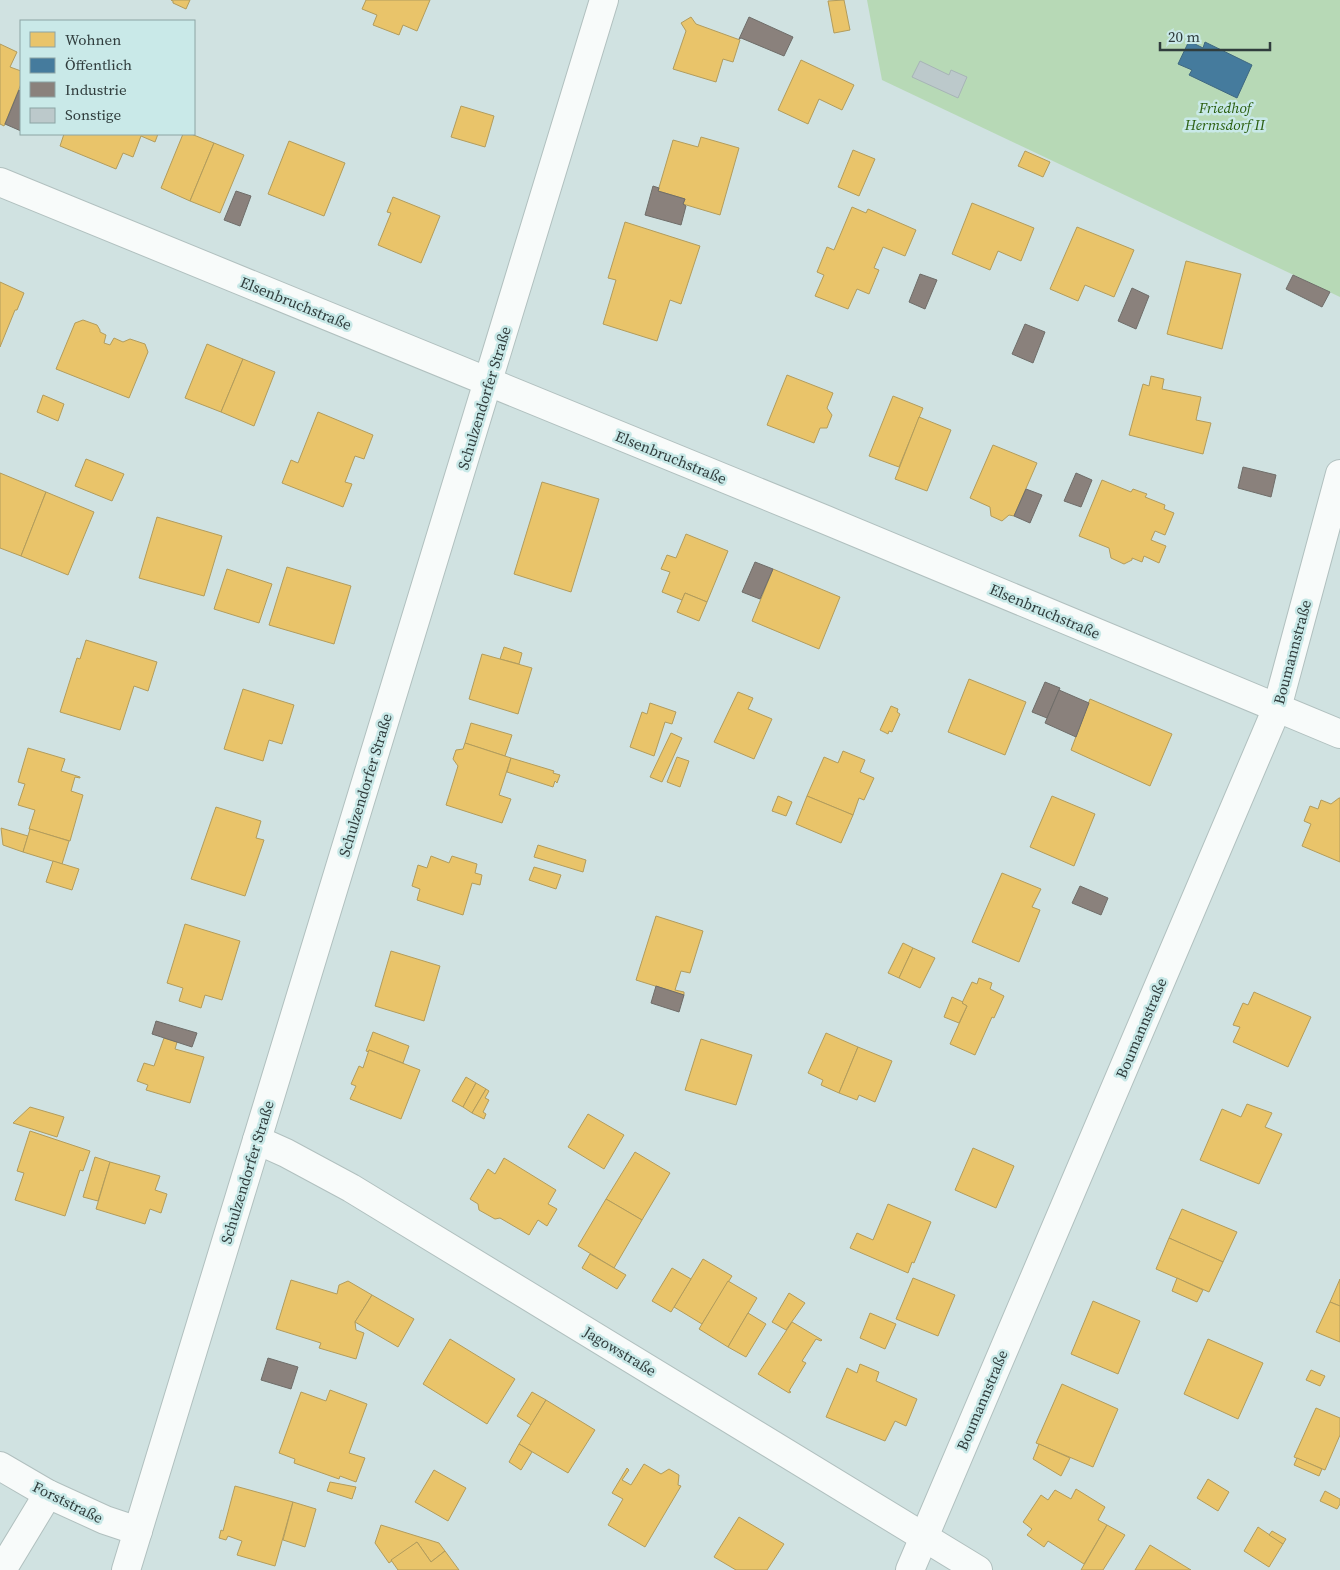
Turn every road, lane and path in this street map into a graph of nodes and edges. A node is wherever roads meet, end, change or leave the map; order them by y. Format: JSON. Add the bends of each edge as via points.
{"nodes":[{"id":1,"x":604,"y":0,"type":"edge"},
{"id":2,"x":0,"y":182,"type":"edge"},
{"id":3,"x":489,"y":382,"type":"junction"},
{"id":4,"x":1340,"y":474,"type":"edge"},
{"id":5,"x":1277,"y":708,"type":"junction"},
{"id":6,"x":1340,"y":734,"type":"edge"},
{"id":7,"x":257,"y":1140,"type":"junction"},
{"id":8,"x":0,"y":1466,"type":"edge"},
{"id":9,"x":48,"y":1494,"type":"junction"},
{"id":10,"x":138,"y":1530,"type":"junction"},
{"id":11,"x":924,"y":1537,"type":"junction"},
{"id":12,"x":2,"y":1570,"type":"edge"},
{"id":13,"x":126,"y":1570,"type":"edge"},
{"id":14,"x":910,"y":1570,"type":"edge"},
{"id":15,"x":978,"y":1570,"type":"edge"}],
"edges":[{"from":1,"to":3,"type":"street","name":"Schulzendorfer Straße"},
{"from":2,"to":3,"type":"street","name":"Elsenbruchstraße"},
{"from":3,"to":5,"type":"street","name":"Elsenbruchstraße"},
{"from":3,"to":7,"type":"street","name":"Schulzendorfer Straße"},
{"from":4,"to":5,"type":"street","name":"Boumannstraße"},
{"from":5,"to":6,"type":"street","name":"Elsenbruchstraße"},
{"from":5,"to":11,"type":"street","name":"Boumannstraße"},
{"from":7,"to":10,"type":"street","name":"Schulzendorfer Straße"},
{"from":7,"to":11,"type":"street","name":"Jagowstraße","via":[[351,1188]]},
{"from":8,"to":9,"type":"street","name":"Forststraße"},
{"from":9,"to":10,"type":"street","name":"Forststraße","via":[[105,1520]]},
{"from":9,"to":12,"type":"street"},
{"from":10,"to":13,"type":"street","name":"Schulzendorfer Straße"},
{"from":11,"to":14,"type":"street","name":"Boumannstraße"},
{"from":11,"to":15,"type":"street","name":"Jagowstraße"}]}
